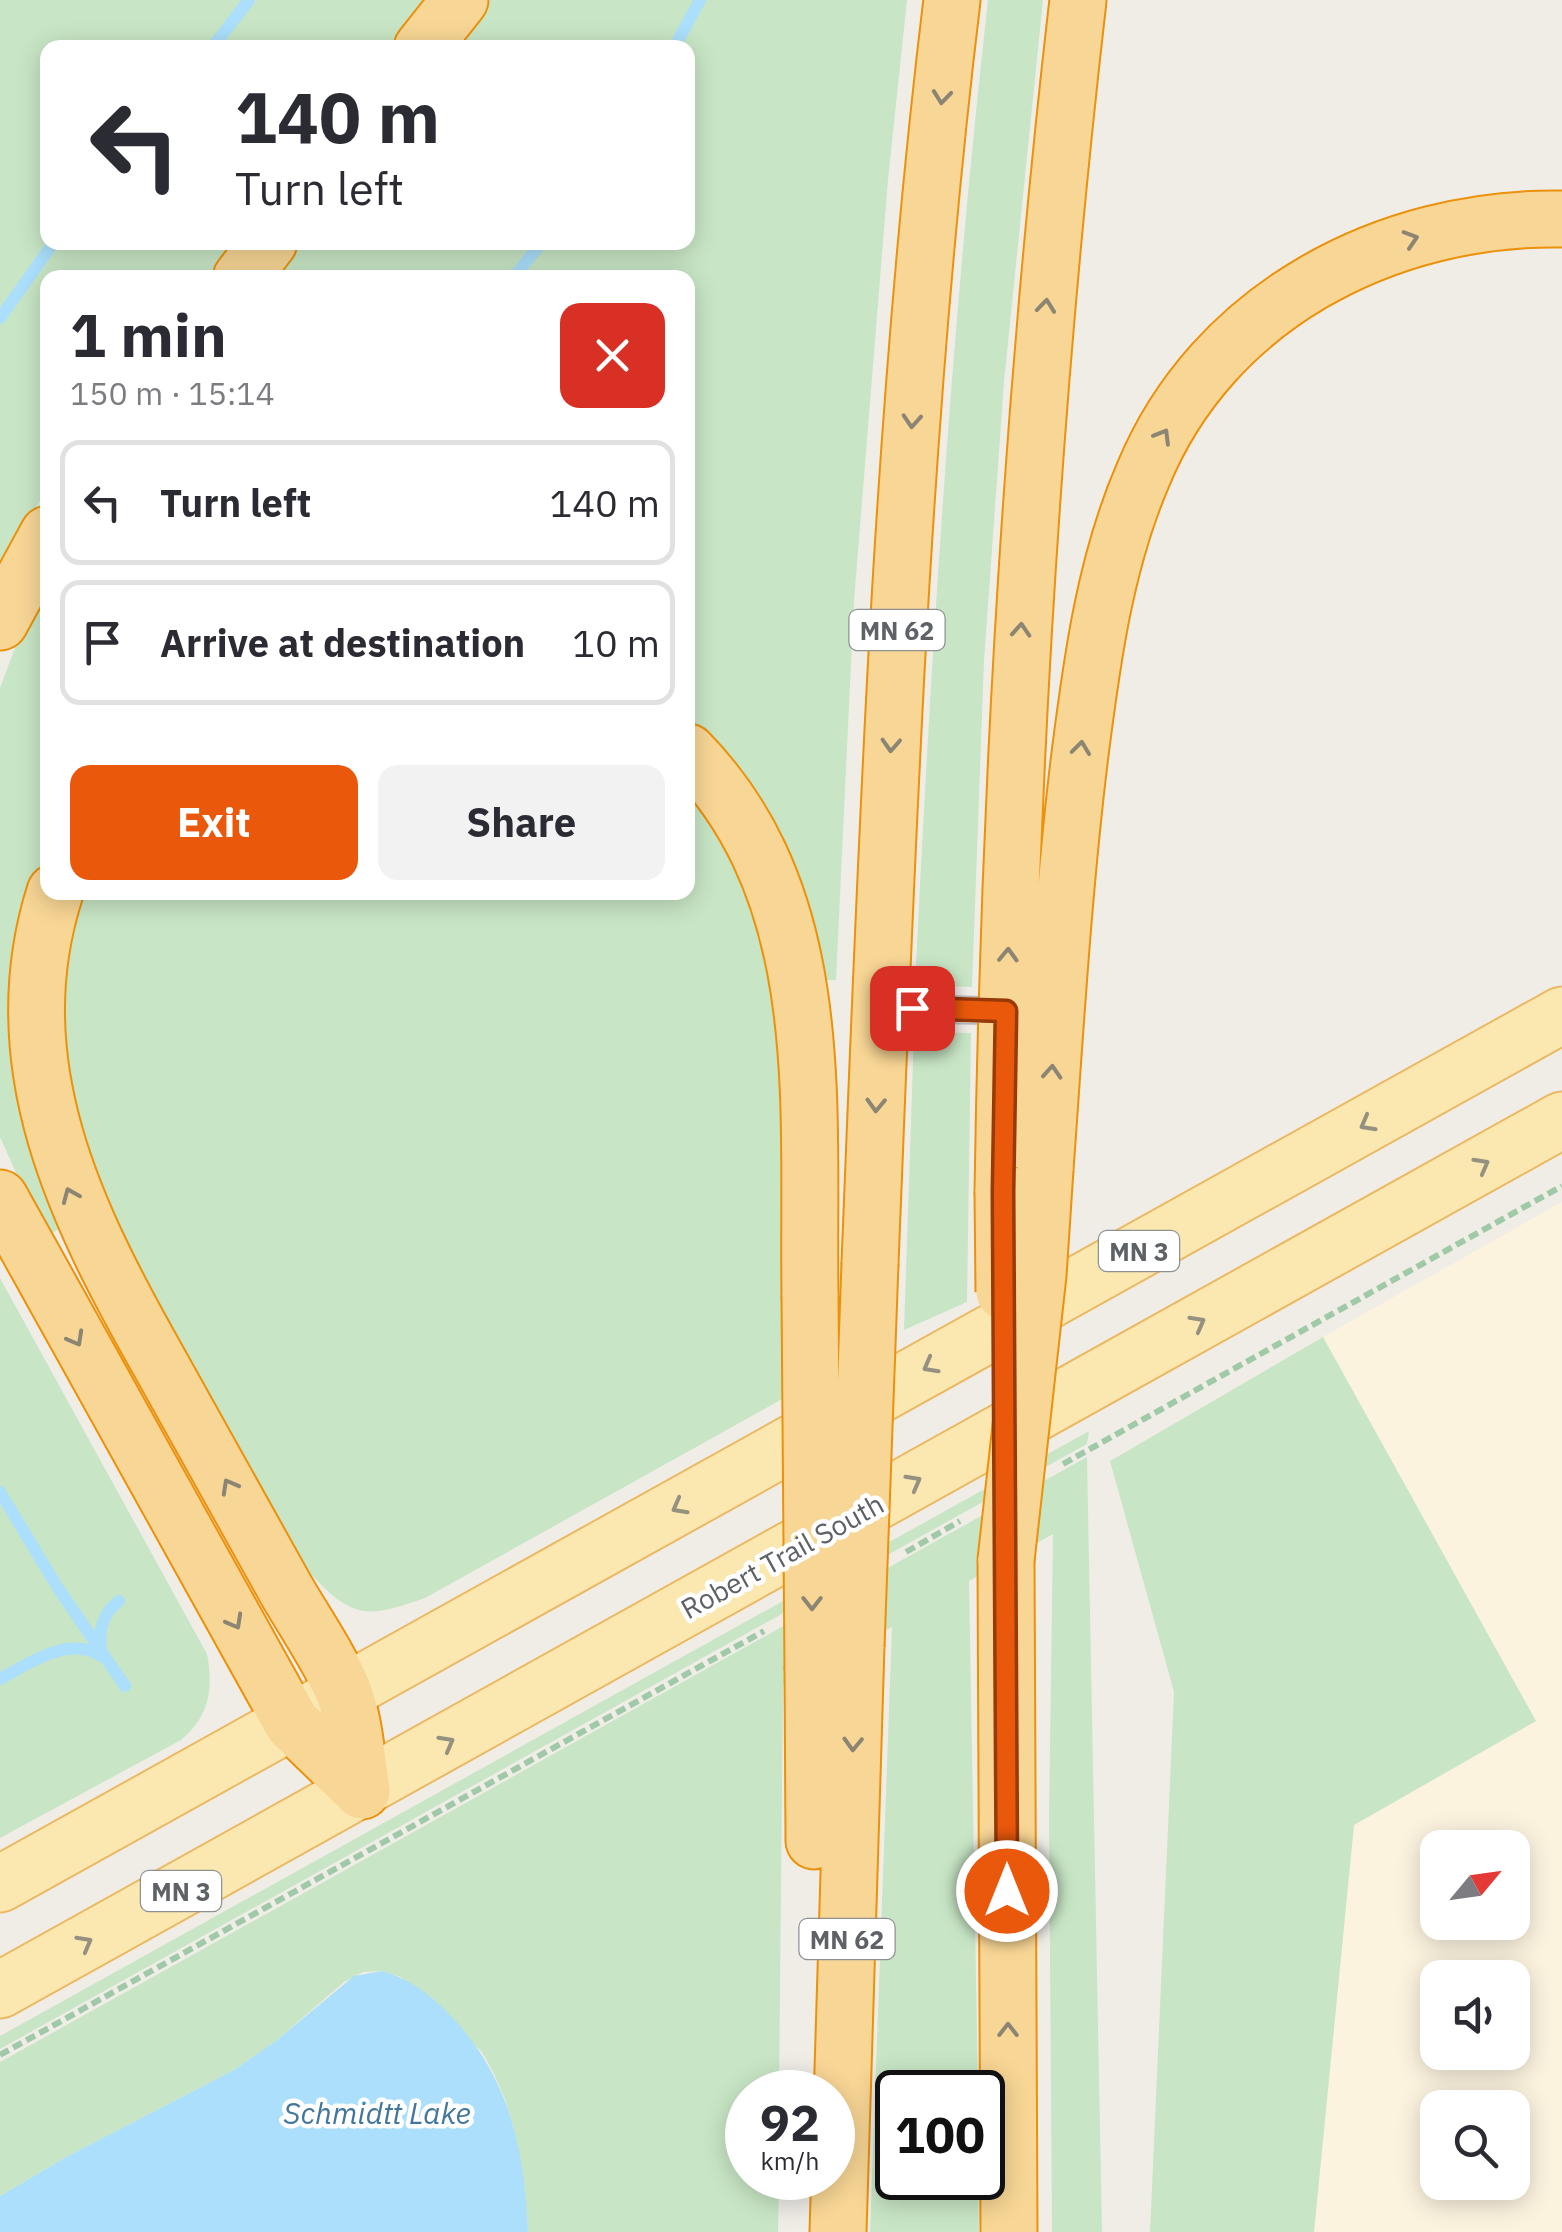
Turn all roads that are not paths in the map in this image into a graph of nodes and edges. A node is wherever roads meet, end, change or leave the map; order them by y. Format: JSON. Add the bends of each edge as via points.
{"nodes":[{"id":1,"x":460,"y":0,"type":"edge"},
{"id":2,"x":952,"y":0,"type":"edge"},
{"id":3,"x":1078,"y":0,"type":"edge"},
{"id":4,"x":428,"y":40,"type":"edge"},
{"id":5,"x":1562,"y":219,"type":"edge"},
{"id":6,"x":263,"y":250,"type":"edge"},
{"id":7,"x":247,"y":270,"type":"edge"},
{"id":8,"x":40,"y":549,"type":"edge"},
{"id":9,"x":0,"y":622,"type":"edge"},
{"id":10,"x":695,"y":760,"type":"edge"},
{"id":11,"x":53,"y":900,"type":"edge"},
{"id":12,"x":880,"y":1008,"type":"junction"},
{"id":13,"x":1006,"y":1011,"type":"junction"},
{"id":14,"x":1562,"y":1015,"type":"edge"},
{"id":15,"x":1562,"y":1120,"type":"edge"},
{"id":16,"x":1024,"y":1181,"type":"junction"},
{"id":17,"x":0,"y":1198,"type":"edge"},
{"id":18,"x":834,"y":1658,"type":"junction"},
{"id":19,"x":344,"y":1694,"type":"junction"},
{"id":20,"x":292,"y":1723,"type":"junction"},
{"id":21,"x":362,"y":1790,"type":"junction"},
{"id":22,"x":0,"y":1884,"type":"edge"},
{"id":23,"x":0,"y":1990,"type":"edge"},
{"id":24,"x":818,"y":2070,"type":"edge"},
{"id":25,"x":818,"y":2200,"type":"edge"},
{"id":26,"x":819,"y":2232,"type":"edge"},
{"id":27,"x":838,"y":2232,"type":"edge"},
{"id":28,"x":1009,"y":2232,"type":"edge"}],
"edges":[{"from":1,"to":4,"type":"highway"},
{"from":2,"to":12,"type":"highway","number":"MN 62","one_way":true,"via":[[900,584]]},
{"from":13,"to":3,"type":"highway","one_way":true,"via":[[1038,385]]},
{"from":16,"to":5,"type":"highway","one_way":true,"via":[[1092,664],[1112,566],[1153,453],[1233,342],[1304,286],[1420,236],[1477,224]]},
{"from":6,"to":7,"type":"highway"},
{"from":8,"to":9,"type":"highway"},
{"from":10,"to":18,"type":"highway","one_way":true,"bridge":true,"via":[[757,847],[791,938],[807,1089],[810,1296]]},
{"from":19,"to":11,"type":"highway","one_way":true,"via":[[96,1249],[53,1151],[38,1100],[32,994]]},
{"from":12,"to":13,"type":"lane"},
{"from":12,"to":18,"type":"highway","number":"MN 62","one_way":true,"bridge":true,"via":[[870,1263]]},
{"from":13,"to":16,"type":"highway"},
{"from":14,"to":19,"type":"main road","number":"MN 3","one_way":true},
{"from":21,"to":15,"type":"main road","name":"Robert Trail South","number":"MN 3","one_way":true},
{"from":28,"to":16,"type":"highway","one_way":true,"bridge":true,"via":[[1006,1560],[1038,1275]]},
{"from":17,"to":20,"type":"highway","one_way":true},
{"from":18,"to":24,"type":"highway"},
{"from":18,"to":27,"type":"highway","number":"MN 62","one_way":true},
{"from":19,"to":20,"type":"main road","number":"MN 3"},
{"from":19,"to":21,"type":"highway"},
{"from":20,"to":21,"type":"highway"},
{"from":20,"to":22,"type":"main road","number":"MN 3"},
{"from":23,"to":21,"type":"main road","name":"Robert Trail South","number":"MN 3","one_way":true},
{"from":25,"to":26,"type":"highway"}]}
